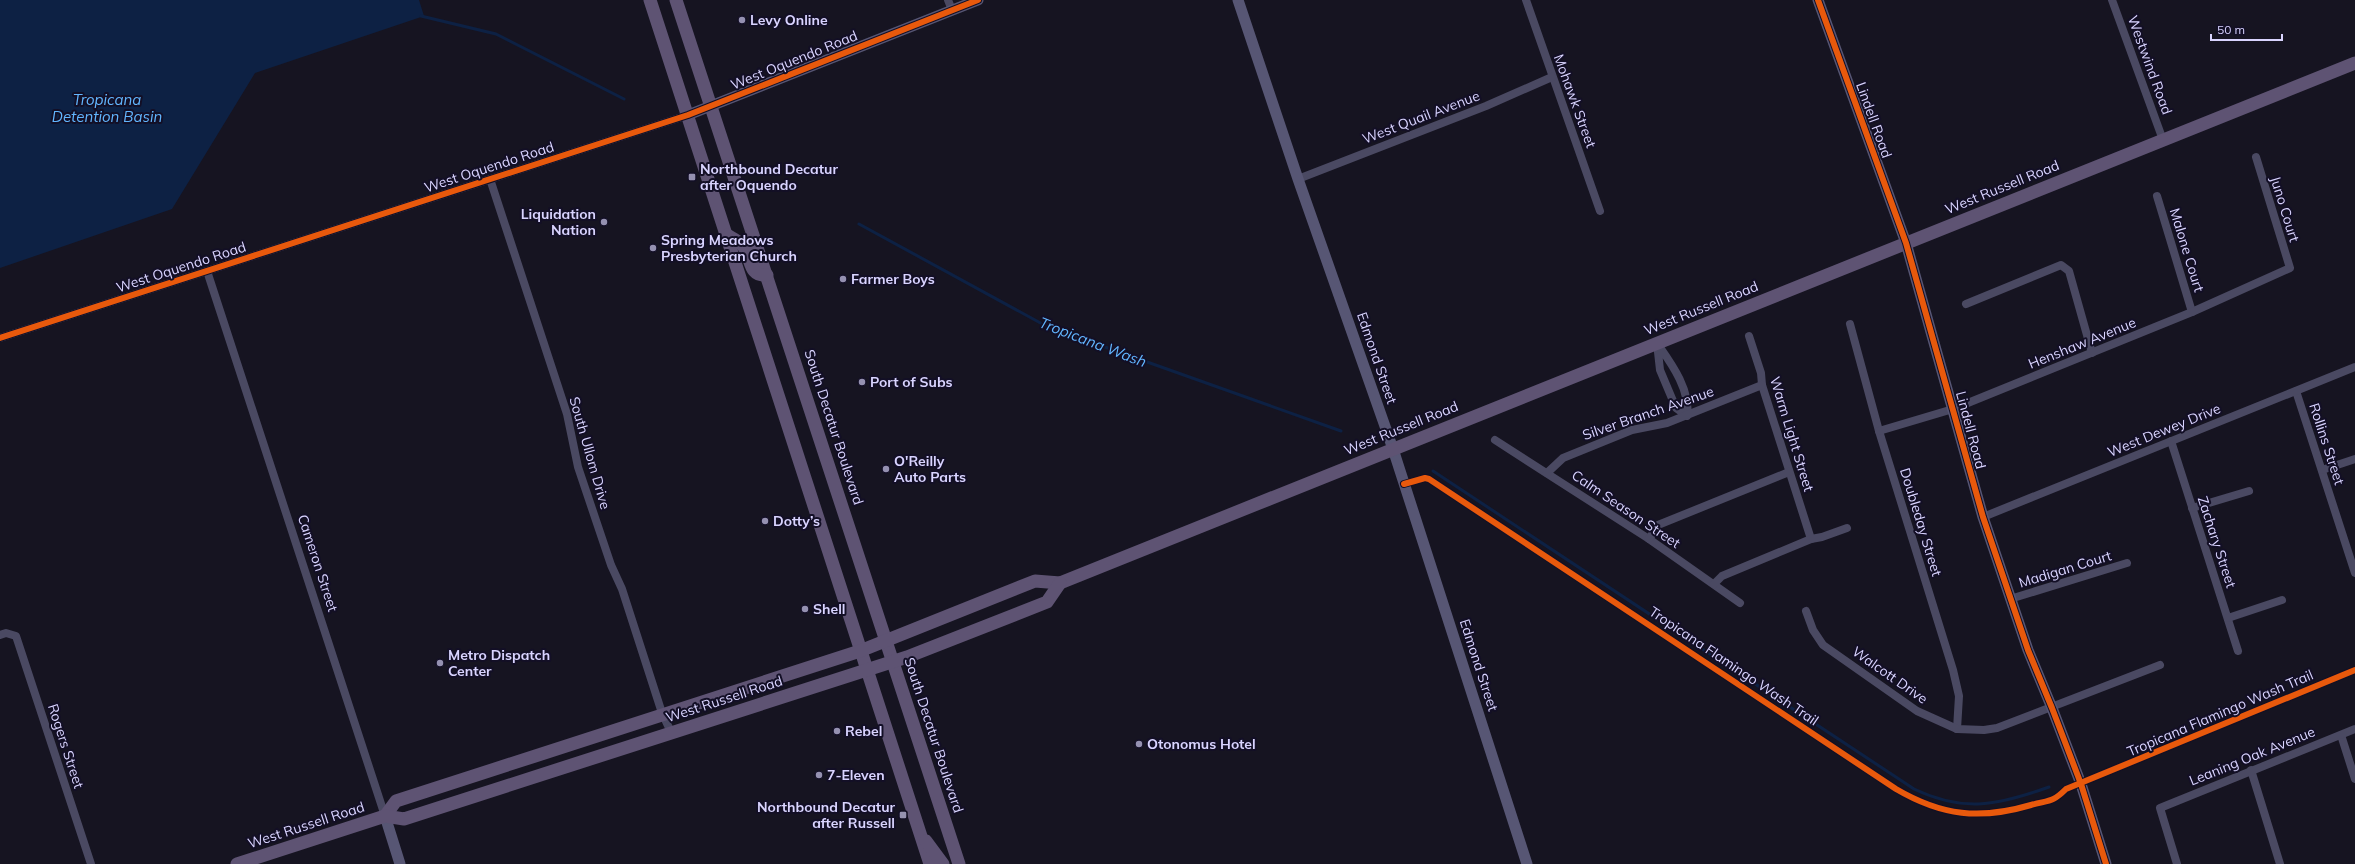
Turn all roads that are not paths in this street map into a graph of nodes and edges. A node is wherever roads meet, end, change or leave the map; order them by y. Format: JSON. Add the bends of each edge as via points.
{"nodes":[{"id":1,"x":650,"y":0,"type":"edge"},
{"id":2,"x":676,"y":0,"type":"edge"},
{"id":3,"x":978,"y":0,"type":"edge"},
{"id":4,"x":1238,"y":0,"type":"edge"},
{"id":5,"x":1526,"y":0,"type":"edge"},
{"id":6,"x":1818,"y":0,"type":"edge"},
{"id":7,"x":2112,"y":0,"type":"edge"},
{"id":8,"x":950,"y":5,"type":"edge"},
{"id":9,"x":2355,"y":63,"type":"edge"},
{"id":10,"x":1552,"y":77,"type":"junction"},
{"id":11,"x":711,"y":106,"type":"junction"},
{"id":12,"x":688,"y":115,"type":"junction"},
{"id":13,"x":2163,"y":140,"type":"junction"},
{"id":14,"x":2256,"y":157,"type":"dead end"},
{"id":15,"x":490,"y":179,"type":"junction"},
{"id":16,"x":1298,"y":179,"type":"junction"},
{"id":17,"x":2157,"y":196,"type":"dead end"},
{"id":18,"x":1600,"y":211,"type":"dead end"},
{"id":19,"x":727,"y":235,"type":"junction"},
{"id":20,"x":1906,"y":243,"type":"junction"},
{"id":21,"x":2290,"y":268,"type":"joint"},
{"id":22,"x":207,"y":271,"type":"junction"},
{"id":23,"x":767,"y":275,"type":"junction"},
{"id":24,"x":1966,"y":304,"type":"dead end"},
{"id":25,"x":2192,"y":312,"type":"junction"},
{"id":26,"x":1850,"y":324,"type":"dead end"},
{"id":27,"x":1749,"y":336,"type":"dead end"},
{"id":28,"x":0,"y":338,"type":"edge"},
{"id":29,"x":1657,"y":343,"type":"junction"},
{"id":30,"x":2092,"y":353,"type":"junction"},
{"id":31,"x":2355,"y":367,"type":"edge"},
{"id":32,"x":1762,"y":385,"type":"junction"},
{"id":33,"x":2296,"y":391,"type":"junction"},
{"id":34,"x":1953,"y":409,"type":"junction"},
{"id":35,"x":1687,"y":416,"type":"junction"},
{"id":36,"x":1879,"y":431,"type":"junction"},
{"id":37,"x":1495,"y":440,"type":"dead end"},
{"id":38,"x":2171,"y":441,"type":"junction"},
{"id":39,"x":1393,"y":449,"type":"junction"},
{"id":40,"x":2355,"y":459,"type":"edge"},
{"id":41,"x":2322,"y":470,"type":"junction"},
{"id":42,"x":1789,"y":472,"type":"junction"},
{"id":43,"x":1547,"y":473,"type":"junction"},
{"id":44,"x":2249,"y":491,"type":"dead end"},
{"id":45,"x":2192,"y":508,"type":"junction"},
{"id":46,"x":1983,"y":517,"type":"junction"},
{"id":47,"x":1847,"y":528,"type":"dead end"},
{"id":48,"x":1649,"y":539,"type":"junction"},
{"id":49,"x":1811,"y":539,"type":"junction"},
{"id":50,"x":2127,"y":563,"type":"dead end"},
{"id":51,"x":2355,"y":573,"type":"edge"},
{"id":52,"x":1060,"y":583,"type":"junction"},
{"id":53,"x":1714,"y":584,"type":"junction"},
{"id":54,"x":2010,"y":599,"type":"junction"},
{"id":55,"x":2282,"y":600,"type":"dead end"},
{"id":56,"x":1740,"y":603,"type":"dead end"},
{"id":57,"x":1806,"y":611,"type":"dead end"},
{"id":58,"x":2228,"y":618,"type":"junction"},
{"id":59,"x":0,"y":635,"type":"edge"},
{"id":60,"x":887,"y":641,"type":"junction"},
{"id":61,"x":860,"y":650,"type":"junction"},
{"id":62,"x":2238,"y":651,"type":"dead end"},
{"id":63,"x":893,"y":661,"type":"junction"},
{"id":64,"x":2160,"y":665,"type":"dead end"},
{"id":65,"x":867,"y":670,"type":"junction"},
{"id":66,"x":2052,"y":708,"type":"junction"},
{"id":67,"x":662,"y":714,"type":"junction"},
{"id":68,"x":1957,"y":729,"type":"junction"},
{"id":69,"x":2355,"y":729,"type":"edge"},
{"id":70,"x":671,"y":732,"type":"junction"},
{"id":71,"x":2341,"y":735,"type":"junction"},
{"id":72,"x":2250,"y":770,"type":"junction"},
{"id":73,"x":2355,"y":779,"type":"edge"},
{"id":74,"x":385,"y":816,"type":"junction"},
{"id":75,"x":919,"y":832,"type":"junction"},
{"id":76,"x":91,"y":864,"type":"edge"},
{"id":77,"x":237,"y":864,"type":"edge"},
{"id":78,"x":400,"y":864,"type":"edge"},
{"id":79,"x":930,"y":864,"type":"edge"},
{"id":80,"x":943,"y":864,"type":"edge"},
{"id":81,"x":960,"y":864,"type":"edge"},
{"id":82,"x":1527,"y":864,"type":"edge"},
{"id":83,"x":2106,"y":864,"type":"edge"},
{"id":84,"x":2177,"y":864,"type":"edge"},
{"id":85,"x":2280,"y":864,"type":"edge"}],
"edges":[{"from":1,"to":12,"type":"main road"},
{"from":2,"to":11,"type":"main road","name":"South Decatur Boulevard"},
{"from":3,"to":8,"type":"street","name":"West Oquendo Road"},
{"from":4,"to":16,"type":"street","name":"Edmond Street"},
{"from":5,"to":10,"type":"street","name":"Mohawk Street"},
{"from":6,"to":20,"type":"street","name":"Lindell Road"},
{"from":7,"to":13,"type":"street","name":"Westwind Road"},
{"from":8,"to":11,"type":"street","name":"West Oquendo Road"},
{"from":9,"to":13,"type":"main road","name":"West Russell Road"},
{"from":10,"to":16,"type":"street","name":"West Quail Avenue","via":[[1486,106]]},
{"from":10,"to":18,"type":"street","name":"Mohawk Street"},
{"from":11,"to":12,"type":"street","name":"West Oquendo Road"},
{"from":11,"to":23,"type":"main road","name":"South Decatur Boulevard"},
{"from":12,"to":15,"type":"street","name":"West Oquendo Road"},
{"from":12,"to":19,"type":"main road"},
{"from":13,"to":20,"type":"main road","name":"West Russell Road"},
{"from":14,"to":21,"type":"street","name":"Juno Court"},
{"from":15,"to":22,"type":"street","name":"West Oquendo Road"},
{"from":15,"to":67,"type":"street","name":"South Ullom Drive","via":[[567,414],[581,475],[611,565],[622,589]]},
{"from":16,"to":39,"type":"street","name":"Edmond Street"},
{"from":17,"to":25,"type":"street","name":"Malone Court"},
{"from":19,"to":23,"type":"main road","via":[[744,246],[755,272],[761,276]]},
{"from":19,"to":61,"type":"main road"},
{"from":20,"to":29,"type":"main road","name":"West Russell Road"},
{"from":20,"to":34,"type":"street","name":"Lindell Road"},
{"from":21,"to":25,"type":"street","name":"Henshaw Avenue"},
{"from":22,"to":28,"type":"street","name":"West Oquendo Road"},
{"from":22,"to":74,"type":"street","name":"Cameron Street"},
{"from":23,"to":60,"type":"main road","name":"South Decatur Boulevard"},
{"from":24,"to":30,"type":"street","via":[[2061,265],[2069,271]]},
{"from":25,"to":30,"type":"street","name":"Henshaw Avenue"},
{"from":26,"to":36,"type":"street","name":"Doubleday Street"},
{"from":27,"to":32,"type":"street","name":"Warm Light Street","via":[[1761,373]]},
{"from":29,"to":35,"type":"street","via":[[1673,365],[1689,404]]},
{"from":29,"to":35,"type":"street","via":[[1660,370],[1676,408]]},
{"from":29,"to":39,"type":"main road","name":"West Russell Road"},
{"from":30,"to":34,"type":"street","name":"Henshaw Avenue"},
{"from":31,"to":33,"type":"street","name":"West Dewey Drive"},
{"from":32,"to":35,"type":"street","name":"Silver Branch Avenue"},
{"from":32,"to":42,"type":"street","name":"Warm Light Street"},
{"from":33,"to":38,"type":"street","name":"West Dewey Drive"},
{"from":33,"to":41,"type":"street","name":"Rollins Street"},
{"from":34,"to":36,"type":"street","name":"Henshaw Avenue"},
{"from":34,"to":46,"type":"street","name":"Lindell Road"},
{"from":35,"to":43,"type":"street","name":"Silver Branch Avenue","via":[[1632,430],[1563,458]]},
{"from":36,"to":68,"type":"street","name":"Doubleday Street","via":[[1954,676],[1959,696]]},
{"from":37,"to":43,"type":"street","name":"Calm Season Street"},
{"from":38,"to":45,"type":"street","name":"Zachary Street"},
{"from":38,"to":46,"type":"street","name":"West Dewey Drive"},
{"from":39,"to":52,"type":"main road","name":"West Russell Road"},
{"from":39,"to":82,"type":"street","name":"Edmond Street"},
{"from":40,"to":41,"type":"street"},
{"from":41,"to":51,"type":"street","name":"Rollins Street"},
{"from":42,"to":48,"type":"street","via":[[1658,526]]},
{"from":42,"to":49,"type":"street","name":"Warm Light Street"},
{"from":43,"to":48,"type":"street","name":"Calm Season Street"},
{"from":44,"to":45,"type":"street"},
{"from":45,"to":58,"type":"street","name":"Zachary Street"},
{"from":46,"to":54,"type":"street","name":"Lindell Road"},
{"from":47,"to":49,"type":"street"},
{"from":48,"to":53,"type":"street","name":"Calm Season Street"},
{"from":49,"to":53,"type":"street","via":[[1722,576]]},
{"from":50,"to":54,"type":"street","name":"Madigan Court"},
{"from":52,"to":60,"type":"main road","name":"West Russell Road","via":[[1035,581]]},
{"from":52,"to":63,"type":"main road","name":"West Russell Road","via":[[1047,602]]},
{"from":53,"to":56,"type":"street","name":"Calm Season Street"},
{"from":54,"to":66,"type":"street","name":"Lindell Road"},
{"from":55,"to":58,"type":"street"},
{"from":57,"to":68,"type":"street","name":"Walcott Drive","via":[[1813,630],[1823,645],[1917,711]]},
{"from":58,"to":62,"type":"street","name":"Zachary Street"},
{"from":59,"to":76,"type":"street","name":"Rogers Street","via":[[6,633],[16,636]]},
{"from":60,"to":61,"type":"main road","name":"West Russell Road"},
{"from":60,"to":63,"type":"main road","name":"South Decatur Boulevard"},
{"from":61,"to":65,"type":"main road"},
{"from":61,"to":67,"type":"main road","name":"West Russell Road"},
{"from":63,"to":65,"type":"main road","name":"West Russell Road"},
{"from":63,"to":81,"type":"main road","name":"South Decatur Boulevard"},
{"from":64,"to":66,"type":"street","name":"Walcott Drive"},
{"from":65,"to":70,"type":"main road","name":"West Russell Road"},
{"from":65,"to":75,"type":"main road"},
{"from":66,"to":68,"type":"street","name":"Walcott Drive","via":[[1997,728]]},
{"from":66,"to":83,"type":"street","name":"Lindell Road","via":[[2081,784]]},
{"from":67,"to":70,"type":"street","name":"South Ullom Drive"},
{"from":67,"to":74,"type":"main road","name":"West Russell Road","via":[[396,801]]},
{"from":69,"to":71,"type":"street","name":"Leaning Oak Avenue"},
{"from":70,"to":74,"type":"main road","name":"West Russell Road","via":[[404,819]]},
{"from":71,"to":72,"type":"street","name":"Leaning Oak Avenue"},
{"from":71,"to":73,"type":"street"},
{"from":72,"to":84,"type":"street","name":"Leaning Oak Avenue","via":[[2160,808]]},
{"from":72,"to":85,"type":"street"},
{"from":74,"to":77,"type":"main road","name":"West Russell Road"},
{"from":74,"to":78,"type":"street","name":"Cameron Street"},
{"from":75,"to":79,"type":"main road"},
{"from":75,"to":80,"type":"main road"}]}
